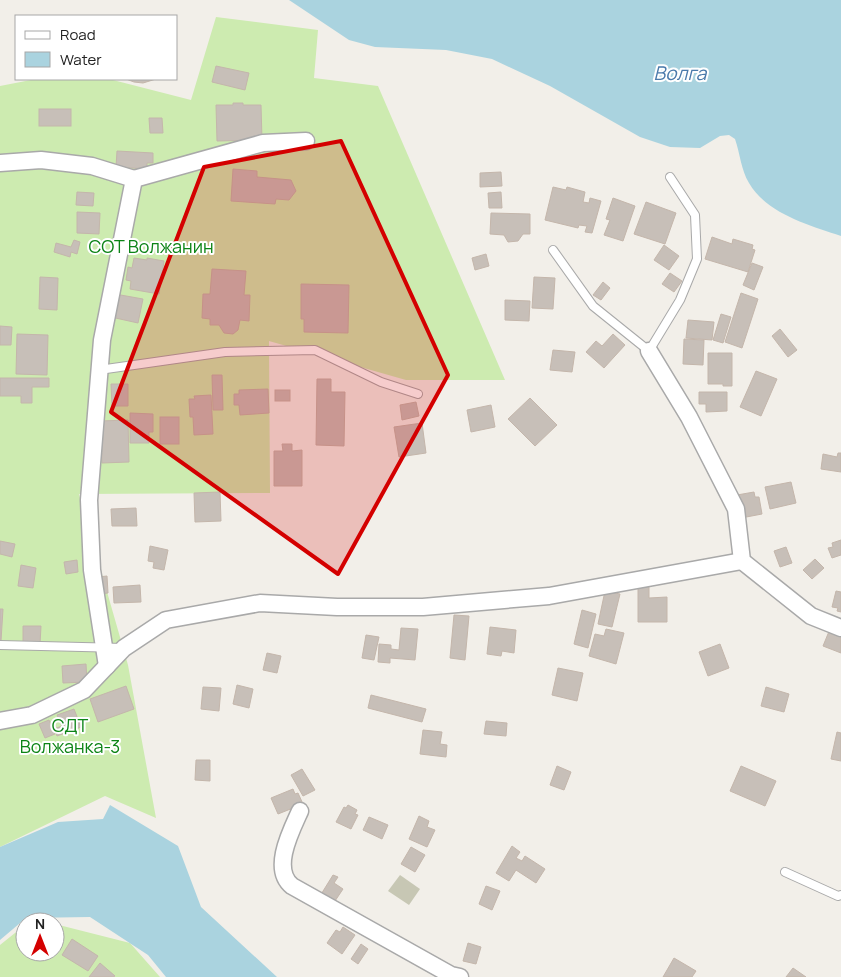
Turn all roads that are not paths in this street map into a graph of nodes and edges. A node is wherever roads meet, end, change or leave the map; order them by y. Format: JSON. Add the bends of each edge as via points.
{"nodes":[{"id":1,"x":306,"y":141,"type":"dead end"},
{"id":2,"x":0,"y":163,"type":"edge"},
{"id":3,"x":670,"y":177,"type":"dead end"},
{"id":4,"x":134,"y":180,"type":"junction"},
{"id":5,"x":553,"y":250,"type":"dead end"},
{"id":6,"x":649,"y":351,"type":"junction"},
{"id":7,"x":99,"y":370,"type":"junction"},
{"id":8,"x":418,"y":394,"type":"dead end"},
{"id":9,"x":742,"y":561,"type":"junction"},
{"id":10,"x":841,"y":628,"type":"edge"},
{"id":11,"x":0,"y":645,"type":"edge"},
{"id":12,"x":104,"y":648,"type":"junction"},
{"id":13,"x":124,"y":648,"type":"junction"},
{"id":14,"x":107,"y":666,"type":"junction"},
{"id":15,"x":0,"y":721,"type":"edge"},
{"id":16,"x":300,"y":811,"type":"dead end"},
{"id":17,"x":785,"y":872,"type":"dead end"},
{"id":18,"x":841,"y":895,"type":"edge"},
{"id":19,"x":460,"y":977,"type":"edge"}],
"edges":[{"from":1,"to":4,"type":"street","via":[[263,144]]},
{"from":2,"to":4,"type":"street","via":[[41,160],[92,166]]},
{"from":3,"to":6,"type":"lane","via":[[695,215],[697,258],[680,300]]},
{"from":4,"to":7,"type":"street"},
{"from":5,"to":6,"type":"lane","via":[[593,306]]},
{"from":6,"to":9,"type":"street","via":[[689,417],[736,509]]},
{"from":7,"to":8,"type":"lane","via":[[225,352],[315,350],[381,382]]},
{"from":7,"to":12,"type":"street","via":[[89,500],[92,570]]},
{"from":9,"to":10,"type":"street","via":[[811,616]]},
{"from":9,"to":13,"type":"street","via":[[549,596],[423,607],[260,603],[166,620]]},
{"from":11,"to":12,"type":"lane"},
{"from":12,"to":13,"type":"lane"},
{"from":12,"to":14,"type":"street"},
{"from":13,"to":14,"type":"street"},
{"from":14,"to":15,"type":"street","via":[[84,690],[32,715]]},
{"from":16,"to":19,"type":"street","via":[[287,840],[283,875],[287,882],[451,975]]},
{"from":17,"to":18,"type":"lane"}]}
